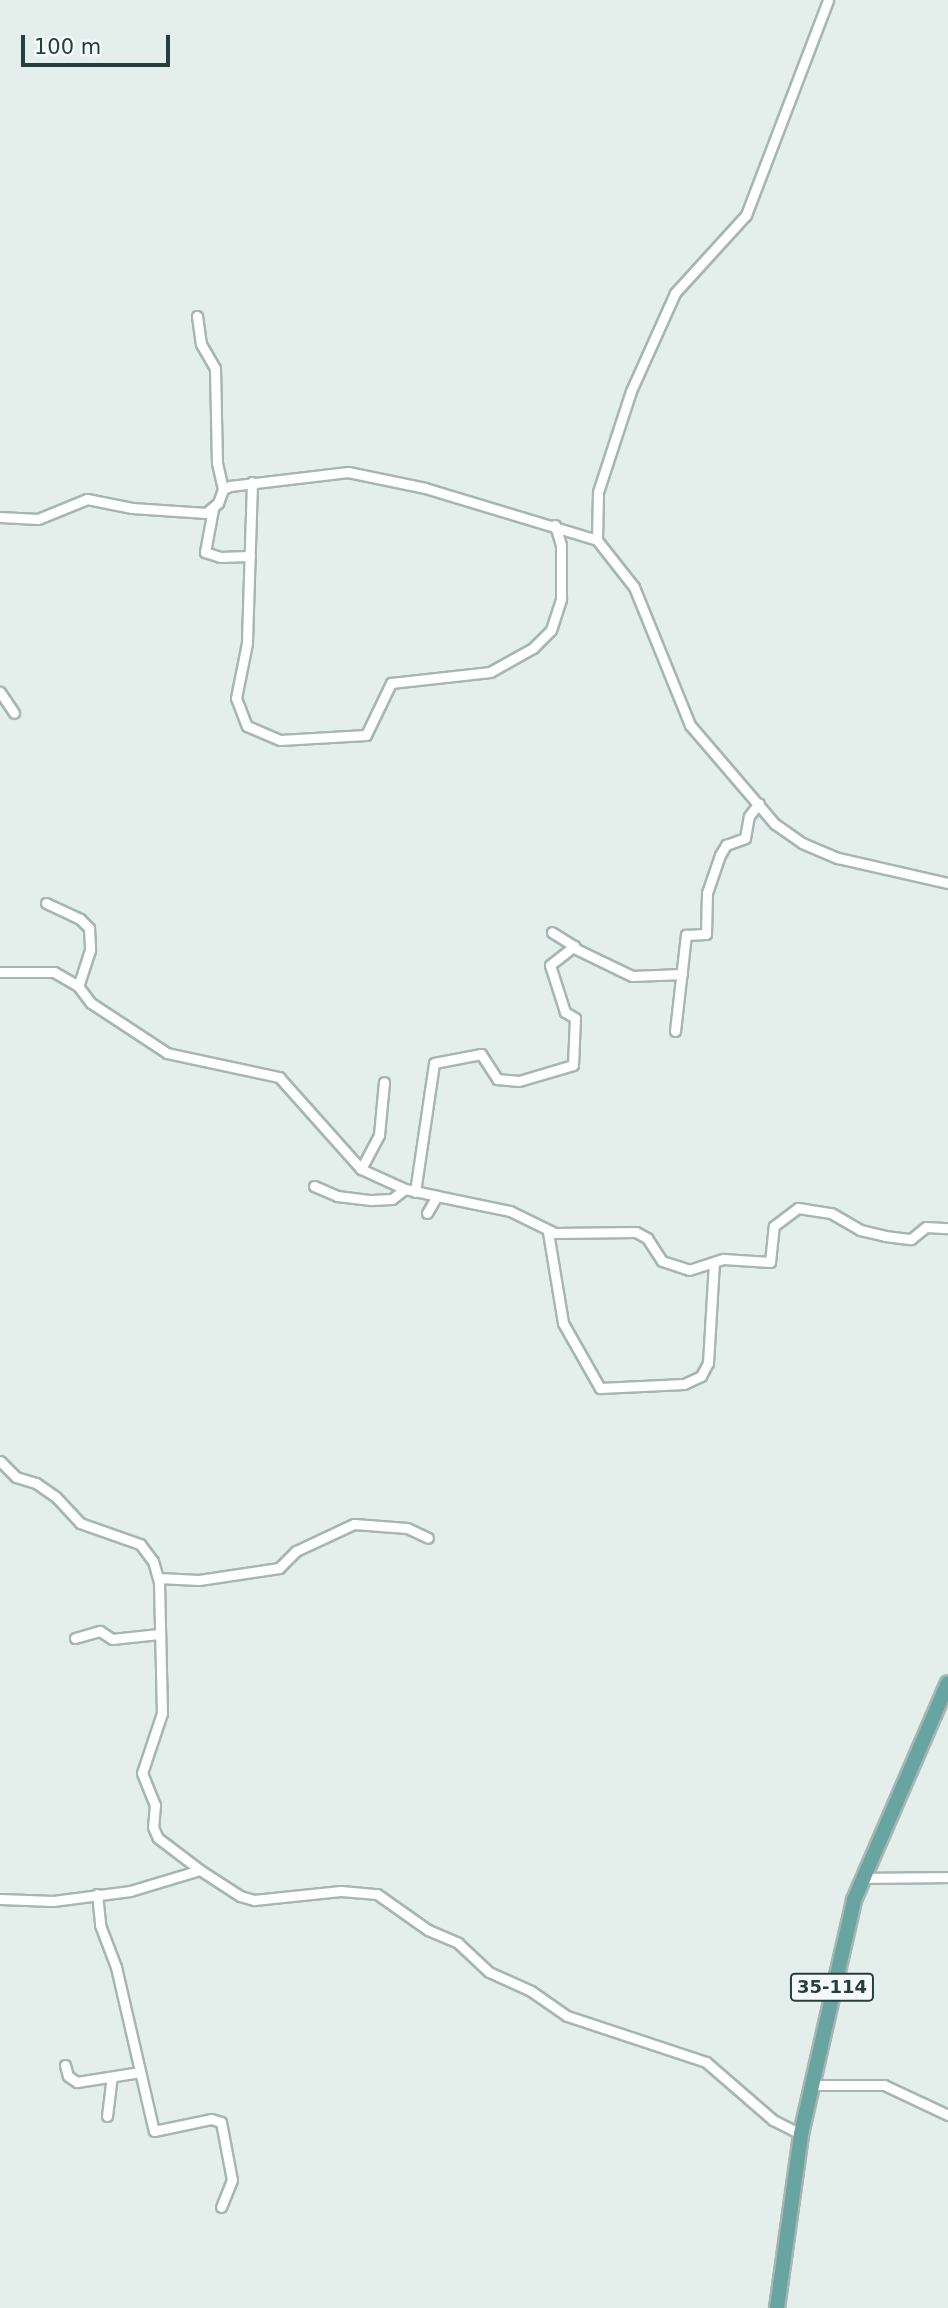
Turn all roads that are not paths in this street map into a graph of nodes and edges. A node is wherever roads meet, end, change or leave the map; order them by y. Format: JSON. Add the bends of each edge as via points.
{"nodes":[{"id":1,"x":828,"y":0,"type":"edge"},
{"id":2,"x":197,"y":316,"type":"dead end"},
{"id":3,"x":252,"y":482,"type":"junction"},
{"id":4,"x":223,"y":489,"type":"junction"},
{"id":5,"x":213,"y":509,"type":"junction"},
{"id":6,"x":0,"y":517,"type":"edge"},
{"id":7,"x":555,"y":525,"type":"junction"},
{"id":8,"x":597,"y":540,"type":"junction"},
{"id":9,"x":250,"y":556,"type":"junction"},
{"id":10,"x":0,"y":692,"type":"edge"},
{"id":11,"x":14,"y":713,"type":"dead end"},
{"id":12,"x":759,"y":803,"type":"junction"},
{"id":13,"x":948,"y":883,"type":"edge"},
{"id":14,"x":46,"y":903,"type":"dead end"},
{"id":15,"x":552,"y":932,"type":"dead end"},
{"id":16,"x":574,"y":948,"type":"junction"},
{"id":17,"x":0,"y":972,"type":"edge"},
{"id":18,"x":682,"y":974,"type":"junction"},
{"id":19,"x":78,"y":986,"type":"junction"},
{"id":20,"x":675,"y":1031,"type":"dead end"},
{"id":21,"x":384,"y":1082,"type":"dead end"},
{"id":22,"x":361,"y":1169,"type":"junction"},
{"id":23,"x":314,"y":1186,"type":"dead end"},
{"id":24,"x":405,"y":1189,"type":"junction"},
{"id":25,"x":415,"y":1192,"type":"junction"},
{"id":26,"x":437,"y":1196,"type":"junction"},
{"id":27,"x":427,"y":1213,"type":"dead end"},
{"id":28,"x":948,"y":1228,"type":"edge"},
{"id":29,"x":548,"y":1231,"type":"junction"},
{"id":30,"x":714,"y":1262,"type":"junction"},
{"id":31,"x":0,"y":1461,"type":"edge"},
{"id":32,"x":428,"y":1538,"type":"dead end"},
{"id":33,"x":158,"y":1578,"type":"junction"},
{"id":34,"x":159,"y":1634,"type":"junction"},
{"id":35,"x":75,"y":1638,"type":"dead end"},
{"id":36,"x":948,"y":1683,"type":"edge"},
{"id":37,"x":200,"y":1870,"type":"junction"},
{"id":38,"x":948,"y":1877,"type":"edge"},
{"id":39,"x":863,"y":1878,"type":"junction"},
{"id":40,"x":97,"y":1894,"type":"junction"},
{"id":41,"x":0,"y":1899,"type":"edge"},
{"id":42,"x":65,"y":2066,"type":"dead end"},
{"id":43,"x":140,"y":2072,"type":"junction"},
{"id":44,"x":112,"y":2078,"type":"junction"},
{"id":45,"x":810,"y":2084,"type":"junction"},
{"id":46,"x":948,"y":2115,"type":"edge"},
{"id":47,"x":107,"y":2116,"type":"dead end"},
{"id":48,"x":801,"y":2134,"type":"junction"},
{"id":49,"x":221,"y":2207,"type":"dead end"},
{"id":50,"x":776,"y":2308,"type":"edge"}],
"edges":[{"from":1,"to":8,"type":"street","via":[[746,215],[675,293],[631,391],[598,492]]},
{"from":2,"to":4,"type":"street","via":[[201,344],[215,368],[217,463]]},
{"from":3,"to":4,"type":"street"},
{"from":3,"to":7,"type":"street","via":[[361,473]]},
{"from":3,"to":9,"type":"street"},
{"from":4,"to":5,"type":"street"},
{"from":5,"to":6,"type":"street","via":[[179,512],[87,499],[38,519]]},
{"from":5,"to":9,"type":"street","via":[[205,552],[220,558]]},
{"from":7,"to":8,"type":"street"},
{"from":7,"to":9,"type":"street","via":[[561,545],[562,590],[556,620],[545,638],[490,672],[391,683],[370,732],[340,739],[280,740],[255,733],[239,711]]},
{"from":8,"to":12,"type":"street","via":[[634,587],[690,725]]},
{"from":10,"to":11,"type":"street"},
{"from":12,"to":13,"type":"street","via":[[783,831],[817,851]]},
{"from":12,"to":18,"type":"street","via":[[749,816],[745,838],[726,845],[719,855],[707,893],[706,932],[702,937],[686,935]]},
{"from":14,"to":19,"type":"street","via":[[89,928],[90,950]]},
{"from":15,"to":16,"type":"street","via":[[569,939]]},
{"from":16,"to":18,"type":"street","via":[[632,976]]},
{"from":16,"to":25,"type":"street","via":[[550,963],[565,1013],[575,1018],[573,1065],[519,1081],[497,1079],[481,1054],[434,1063]]},
{"from":17,"to":19,"type":"street","via":[[54,972]]},
{"from":18,"to":20,"type":"street"},
{"from":19,"to":22,"type":"street","via":[[91,1003],[130,1025],[159,1050],[279,1077]]},
{"from":21,"to":22,"type":"street","via":[[379,1135]]},
{"from":22,"to":24,"type":"street"},
{"from":23,"to":24,"type":"street","via":[[337,1196],[371,1200],[392,1199]]},
{"from":24,"to":25,"type":"street"},
{"from":25,"to":26,"type":"street"},
{"from":26,"to":27,"type":"street"},
{"from":26,"to":29,"type":"street","via":[[510,1212]]},
{"from":28,"to":30,"type":"street","via":[[926,1227],[911,1239],[885,1236],[860,1230],[831,1213],[798,1208],[782,1216],[775,1226],[770,1262]]},
{"from":29,"to":30,"type":"street","via":[[636,1232],[671,1266],[697,1269]]},
{"from":29,"to":30,"type":"street","via":[[562,1323],[600,1388],[684,1384],[701,1376],[708,1363]]},
{"from":31,"to":33,"type":"street","via":[[16,1477],[36,1483],[56,1497],[80,1523],[140,1544],[153,1561]]},
{"from":32,"to":33,"type":"street","via":[[407,1528],[354,1524],[296,1551],[279,1568],[199,1580]]},
{"from":33,"to":34,"type":"street"},
{"from":34,"to":35,"type":"street","via":[[113,1639],[100,1631]]},
{"from":34,"to":37,"type":"street","via":[[162,1713],[142,1773],[155,1805],[153,1827],[158,1838]]},
{"from":36,"to":39,"type":"main road","number":"35-114"},
{"from":37,"to":40,"type":"street","via":[[156,1886]]},
{"from":37,"to":48,"type":"street","via":[[254,1900],[341,1891],[387,1898],[409,1918],[458,1943],[489,1972],[531,1991],[567,2016],[706,2062],[773,2120]]},
{"from":38,"to":39,"type":"street"},
{"from":39,"to":45,"type":"main road","number":"35-114"},
{"from":40,"to":41,"type":"street","via":[[53,1901]]},
{"from":40,"to":43,"type":"street","via":[[100,1925],[116,1967]]},
{"from":42,"to":44,"type":"street","via":[[68,2076],[77,2082]]},
{"from":43,"to":44,"type":"street"},
{"from":43,"to":49,"type":"street","via":[[154,2131],[211,2119],[221,2122],[232,2180]]},
{"from":44,"to":47,"type":"street"},
{"from":45,"to":46,"type":"street","via":[[884,2085]]},
{"from":45,"to":48,"type":"main road","number":"35-114"},
{"from":48,"to":50,"type":"main road","number":"35-114"}]}
